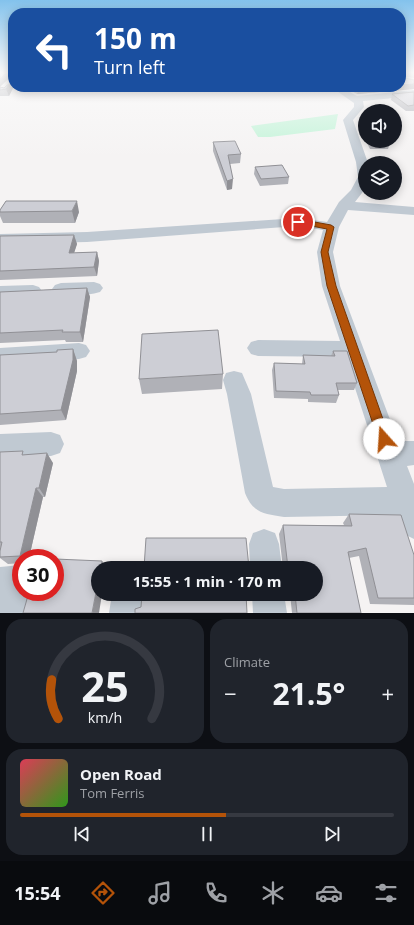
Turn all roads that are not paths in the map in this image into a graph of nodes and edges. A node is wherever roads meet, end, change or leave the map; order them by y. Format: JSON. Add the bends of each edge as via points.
{"nodes":[{"id":1,"x":357,"y":101,"type":"edge"},
{"id":2,"x":344,"y":205,"type":"junction"},
{"id":3,"x":414,"y":211,"type":"edge"},
{"id":4,"x":331,"y":227,"type":"junction"},
{"id":5,"x":0,"y":239,"type":"edge"},
{"id":6,"x":94,"y":288,"type":"dead end"},
{"id":7,"x":0,"y":292,"type":"edge"},
{"id":8,"x":258,"y":348,"type":"dead end"},
{"id":9,"x":353,"y":349,"type":"junction"},
{"id":10,"x":79,"y":351,"type":"dead end"},
{"id":11,"x":0,"y":356,"type":"edge"},
{"id":12,"x":234,"y":380,"type":"dead end"},
{"id":13,"x":51,"y":444,"type":"dead end"},
{"id":14,"x":0,"y":446,"type":"edge"},
{"id":15,"x":402,"y":453,"type":"edge"},
{"id":16,"x":410,"y":512,"type":"edge"},
{"id":17,"x":0,"y":583,"type":"edge"},
{"id":18,"x":12,"y":583,"type":"edge"},
{"id":19,"x":16,"y":601,"type":"edge"},
{"id":20,"x":127,"y":601,"type":"edge"},
{"id":21,"x":269,"y":601,"type":"edge"},
{"id":22,"x":13,"y":613,"type":"edge"},
{"id":23,"x":126,"y":613,"type":"edge"},
{"id":24,"x":270,"y":613,"type":"edge"}],
"edges":[{"from":1,"to":2,"type":"street","via":[[359,107],[348,120],[362,162],[364,177],[357,192]]},
{"from":2,"to":3,"type":"street"},
{"from":2,"to":4,"type":"street"},
{"from":4,"to":5,"type":"street","via":[[298,222],[87,237]]},
{"from":4,"to":9,"type":"street","via":[[324,252],[331,286]]},
{"from":6,"to":7,"type":"street"},
{"from":8,"to":9,"type":"street"},
{"from":9,"to":15,"type":"street"},
{"from":10,"to":11,"type":"street"},
{"from":12,"to":16,"type":"street","via":[[259,493],[266,500]]},
{"from":13,"to":14,"type":"street"},
{"from":15,"to":16,"type":"street"},
{"from":17,"to":18,"type":"street"},
{"from":19,"to":22,"type":"street"},
{"from":20,"to":23,"type":"street"},
{"from":21,"to":24,"type":"street"}]}
